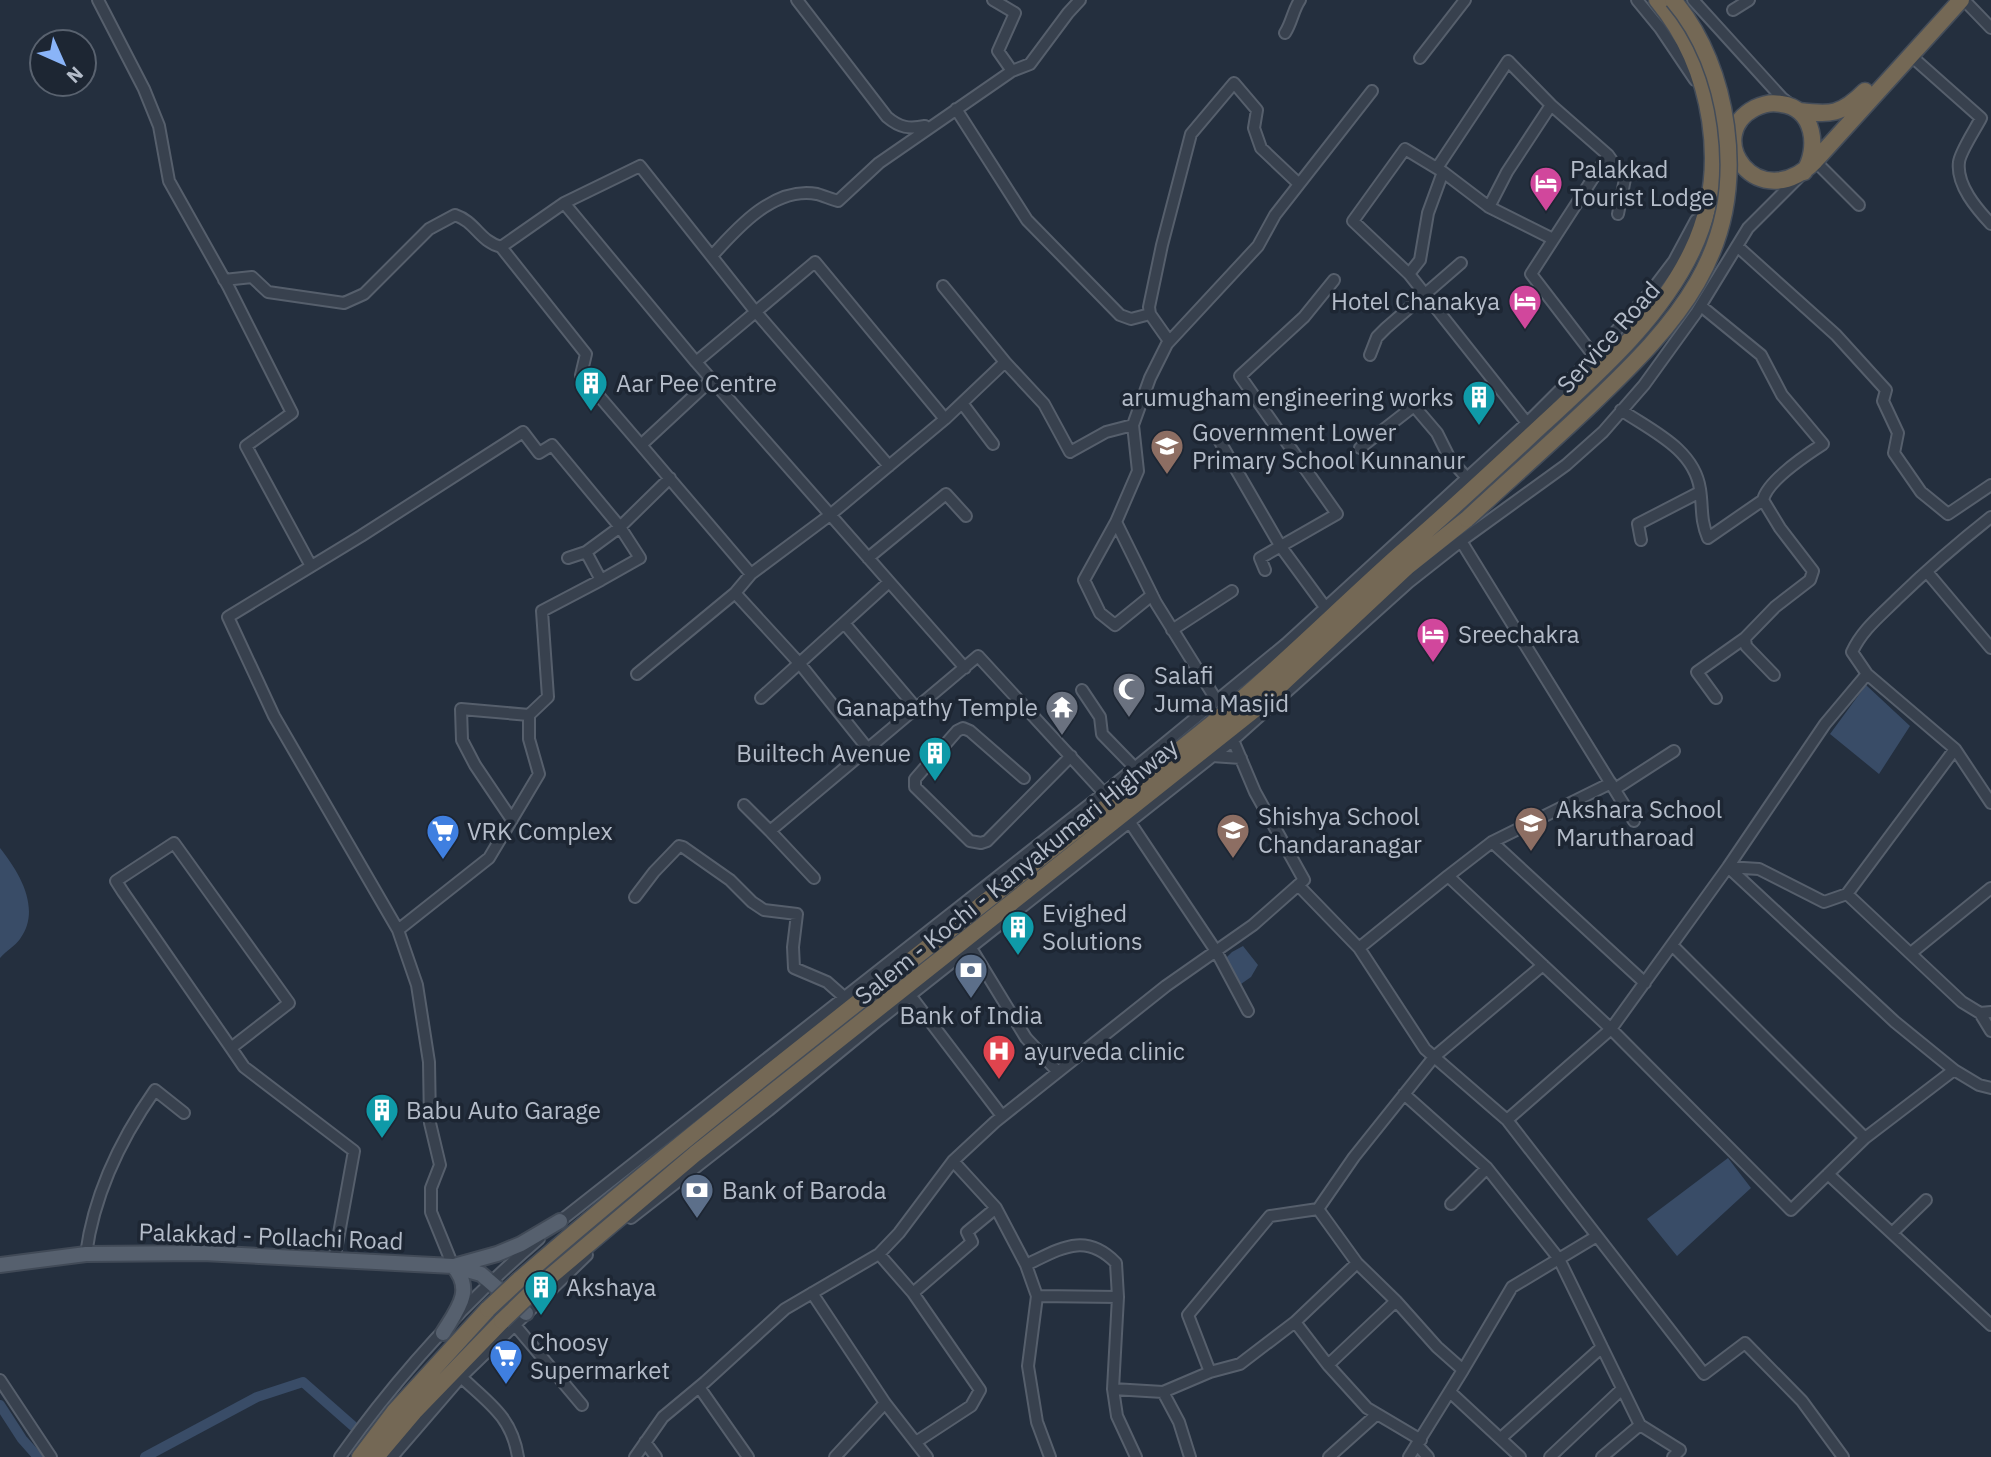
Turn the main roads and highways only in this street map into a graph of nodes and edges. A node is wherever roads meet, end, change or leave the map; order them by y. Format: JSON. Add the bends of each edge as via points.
{"nodes":[{"id":1,"x":1657,"y":0,"type":"edge"},
{"id":2,"x":1674,"y":0,"type":"edge"},
{"id":3,"x":1951,"y":0,"type":"edge"},
{"id":4,"x":1962,"y":0,"type":"edge"},
{"id":5,"x":1906,"y":54,"type":"junction"},
{"id":6,"x":1799,"y":111,"type":"junction"},
{"id":7,"x":1713,"y":138,"type":"junction"},
{"id":8,"x":1733,"y":144,"type":"junction"},
{"id":9,"x":1810,"y":167,"type":"junction"},
{"id":10,"x":560,"y":1221,"type":"road end"},
{"id":11,"x":0,"y":1265,"type":"edge"},
{"id":12,"x":453,"y":1266,"type":"junction"},
{"id":13,"x":526,"y":1313,"type":"road end"},
{"id":14,"x":443,"y":1333,"type":"road end"},
{"id":15,"x":360,"y":1457,"type":"edge"},
{"id":16,"x":376,"y":1457,"type":"edge"}],
"edges":[{"from":1,"to":7,"type":"highway","name":"Salem - Kochi - Kanyakumari Highway","via":[[1686,43],[1705,94]]},
{"from":2,"to":16,"type":"highway","name":"Salem - Kochi - Kanyakumari Highway","bridge":true,"via":[[1698,36],[1719,88],[1729,144],[1729,188],[1711,256],[1678,315],[1648,350],[1254,710],[695,1154],[532,1292]]},
{"from":3,"to":5,"type":"highway"},
{"from":4,"to":5,"type":"highway"},
{"from":5,"to":6,"type":"highway","via":[[1836,113]]},
{"from":5,"to":9,"type":"highway"},
{"from":6,"to":8,"type":"highway","via":[[1785,104],[1759,106],[1740,121]]},
{"from":6,"to":9,"type":"highway","via":[[1813,141]]},
{"from":7,"to":8,"type":"highway"},
{"from":7,"to":15,"type":"highway","name":"Salem - Kochi - Kanyakumari Highway","bridge":true,"via":[[1714,172],[1694,249],[1670,290],[1612,359],[1234,706],[681,1145],[520,1280],[394,1412]]},
{"from":8,"to":9,"type":"highway","via":[[1747,172],[1759,178],[1787,180]]},
{"from":10,"to":12,"type":"main road","via":[[509,1249]]},
{"from":11,"to":12,"type":"main road","name":"Palakkad - Pollachi Road","via":[[86,1254],[203,1253]]},
{"from":12,"to":13,"type":"main road","name":"Palakkad - Pollachi Road","via":[[481,1275]]},
{"from":12,"to":14,"type":"main road","via":[[464,1290]]}]}
